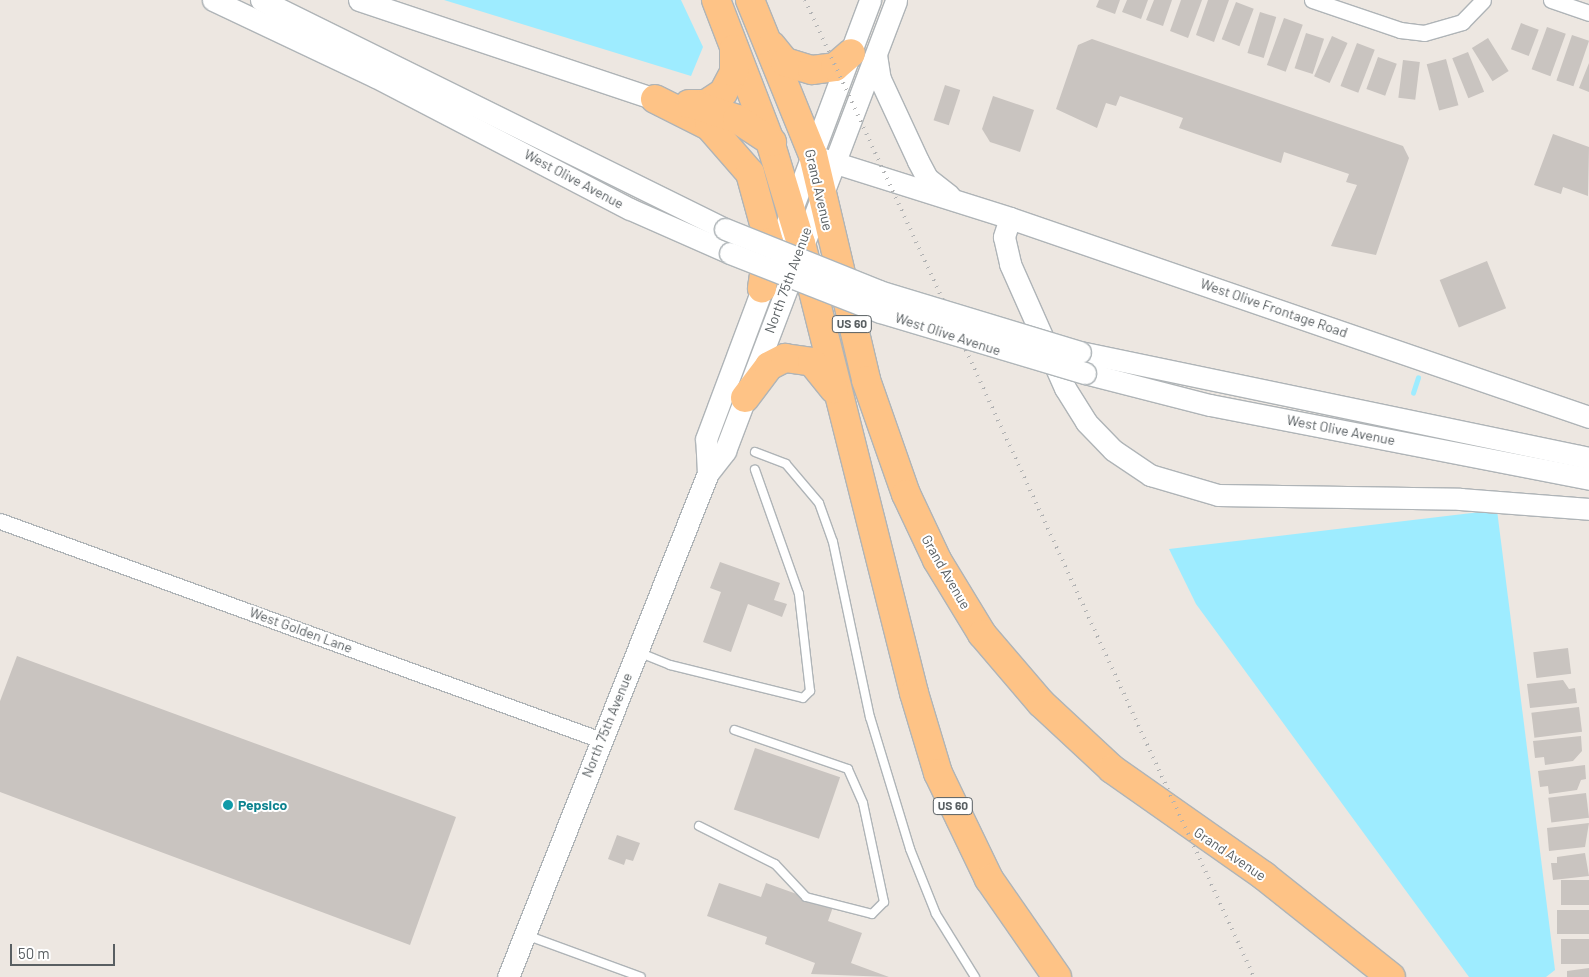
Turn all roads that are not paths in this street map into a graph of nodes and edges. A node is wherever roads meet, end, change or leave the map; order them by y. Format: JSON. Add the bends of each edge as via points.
{"nodes":[{"id":1,"x":213,"y":0,"type":"edge"},
{"id":2,"x":261,"y":0,"type":"edge"},
{"id":3,"x":359,"y":0,"type":"edge"},
{"id":4,"x":716,"y":0,"type":"edge"},
{"id":5,"x":750,"y":0,"type":"edge"},
{"id":6,"x":870,"y":0,"type":"edge"},
{"id":7,"x":896,"y":0,"type":"edge"},
{"id":8,"x":1312,"y":0,"type":"edge"},
{"id":9,"x":1482,"y":0,"type":"edge"},
{"id":10,"x":1551,"y":0,"type":"edge"},
{"id":11,"x":1589,"y":13,"type":"edge"},
{"id":12,"x":768,"y":41,"type":"junction"},
{"id":13,"x":734,"y":42,"type":"junction"},
{"id":14,"x":863,"y":53,"type":"junction"},
{"id":15,"x":655,"y":99,"type":"junction"},
{"id":16,"x":692,"y":104,"type":"junction"},
{"id":17,"x":758,"y":112,"type":"junction"},
{"id":18,"x":769,"y":138,"type":"junction"},
{"id":19,"x":822,"y":160,"type":"junction"},
{"id":20,"x":807,"y":199,"type":"junction"},
{"id":21,"x":958,"y":201,"type":"junction"},
{"id":22,"x":1010,"y":218,"type":"junction"},
{"id":23,"x":801,"y":243,"type":"junction"},
{"id":24,"x":762,"y":288,"type":"junction"},
{"id":25,"x":745,"y":398,"type":"junction"},
{"id":26,"x":842,"y":405,"type":"junction"},
{"id":27,"x":1589,"y":417,"type":"edge"},
{"id":28,"x":755,"y":452,"type":"dead end"},
{"id":29,"x":1589,"y":458,"type":"edge"},
{"id":30,"x":755,"y":470,"type":"dead end"},
{"id":31,"x":708,"y":474,"type":"junction"},
{"id":32,"x":1589,"y":479,"type":"edge"},
{"id":33,"x":1589,"y":509,"type":"edge"},
{"id":34,"x":0,"y":521,"type":"edge"},
{"id":35,"x":636,"y":651,"type":"junction"},
{"id":36,"x":735,"y":730,"type":"dead end"},
{"id":37,"x":601,"y":740,"type":"junction"},
{"id":38,"x":699,"y":826,"type":"dead end"},
{"id":39,"x":524,"y":934,"type":"junction"},
{"id":40,"x":508,"y":977,"type":"edge"},
{"id":41,"x":641,"y":977,"type":"edge"},
{"id":42,"x":975,"y":977,"type":"edge"},
{"id":43,"x":1057,"y":977,"type":"edge"},
{"id":44,"x":1391,"y":977,"type":"edge"}],
"edges":[{"from":1,"to":32,"type":"main road","name":"West Olive Avenue","bridge":true,"via":[[376,77],[630,209],[730,253],[880,312],[1085,373],[1210,405]]},
{"from":2,"to":29,"type":"main road","name":"West Olive Avenue","bridge":true,"via":[[725,229],[879,291],[1080,352]]},
{"from":3,"to":15,"type":"main road"},
{"from":4,"to":13,"type":"highway","name":"Grand Avenue","number":"US 60"},
{"from":5,"to":12,"type":"highway","name":"Grand Avenue","number":"US 60"},
{"from":6,"to":14,"type":"main road"},
{"from":7,"to":14,"type":"main road"},
{"from":8,"to":9,"type":"street","via":[[1400,30],[1424,33],[1462,22]]},
{"from":10,"to":11,"type":"street"},
{"from":12,"to":14,"type":"highway","via":[[785,62],[812,70],[835,66]]},
{"from":12,"to":19,"type":"highway","name":"Grand Avenue","number":"US 60"},
{"from":13,"to":16,"type":"highway","via":[[734,72],[723,93],[706,104]]},
{"from":13,"to":17,"type":"highway","name":"Grand Avenue","number":"US 60"},
{"from":14,"to":19,"type":"main road"},
{"from":14,"to":21,"type":"main road","via":[[880,79],[927,178]]},
{"from":15,"to":16,"type":"highway"},
{"from":15,"to":24,"type":"highway","via":[[709,126],[750,173],[770,242]]},
{"from":16,"to":18,"type":"highway","via":[[738,119]]},
{"from":17,"to":18,"type":"highway","name":"Grand Avenue","number":"US 60"},
{"from":17,"to":19,"type":"highway"},
{"from":18,"to":20,"type":"highway","name":"Grand Avenue","number":"US 60"},
{"from":19,"to":20,"type":"highway","name":"Grand Avenue","number":"US 60"},
{"from":19,"to":21,"type":"main road","name":"West Olive Frontage Road"},
{"from":20,"to":23,"type":"highway","name":"Grand Avenue","number":"US 60"},
{"from":20,"to":24,"type":"main road","name":"North 75th Avenue"},
{"from":20,"to":44,"type":"highway","name":"Grand Avenue","number":"US 60","via":[[834,255],[866,380],[906,494],[937,560],[982,634],[1042,703],[1112,769],[1264,876]]},
{"from":21,"to":22,"type":"main road","name":"West Olive Frontage Road"},
{"from":22,"to":27,"type":"main road","name":"West Olive Frontage Road"},
{"from":22,"to":33,"type":"main road","via":[[1004,237],[1010,264],[1066,388],[1086,422],[1106,443],[1150,475],[1218,495],[1460,499]]},
{"from":23,"to":25,"type":"main road","name":"North 75th Avenue"},
{"from":23,"to":26,"type":"highway","name":"Grand Avenue","number":"US 60"},
{"from":24,"to":31,"type":"main road","name":"North 75th Avenue","via":[[706,439]]},
{"from":25,"to":26,"type":"highway","via":[[769,366],[795,357],[822,370]]},
{"from":25,"to":31,"type":"main road","name":"North 75th Avenue","via":[[725,451]]},
{"from":26,"to":43,"type":"highway","name":"Grand Avenue","number":"US 60","via":[[914,692],[938,773],[989,879]]},
{"from":28,"to":42,"type":"lane","via":[[786,464],[820,503],[833,542],[868,708],[904,830],[936,914]]},
{"from":30,"to":35,"type":"lane","via":[[799,594],[810,691],[803,698],[670,665]]},
{"from":31,"to":35,"type":"main road","name":"North 75th Avenue"},
{"from":34,"to":37,"type":"street","name":"West Golden Lane"},
{"from":35,"to":37,"type":"main road","name":"North 75th Avenue"},
{"from":36,"to":38,"type":"lane","via":[[848,769],[863,804],[884,902],[872,914],[806,897],[776,864]]},
{"from":37,"to":39,"type":"main road","name":"North 75th Avenue"},
{"from":39,"to":40,"type":"main road","name":"North 75th Avenue"},
{"from":39,"to":41,"type":"lane"}]}
